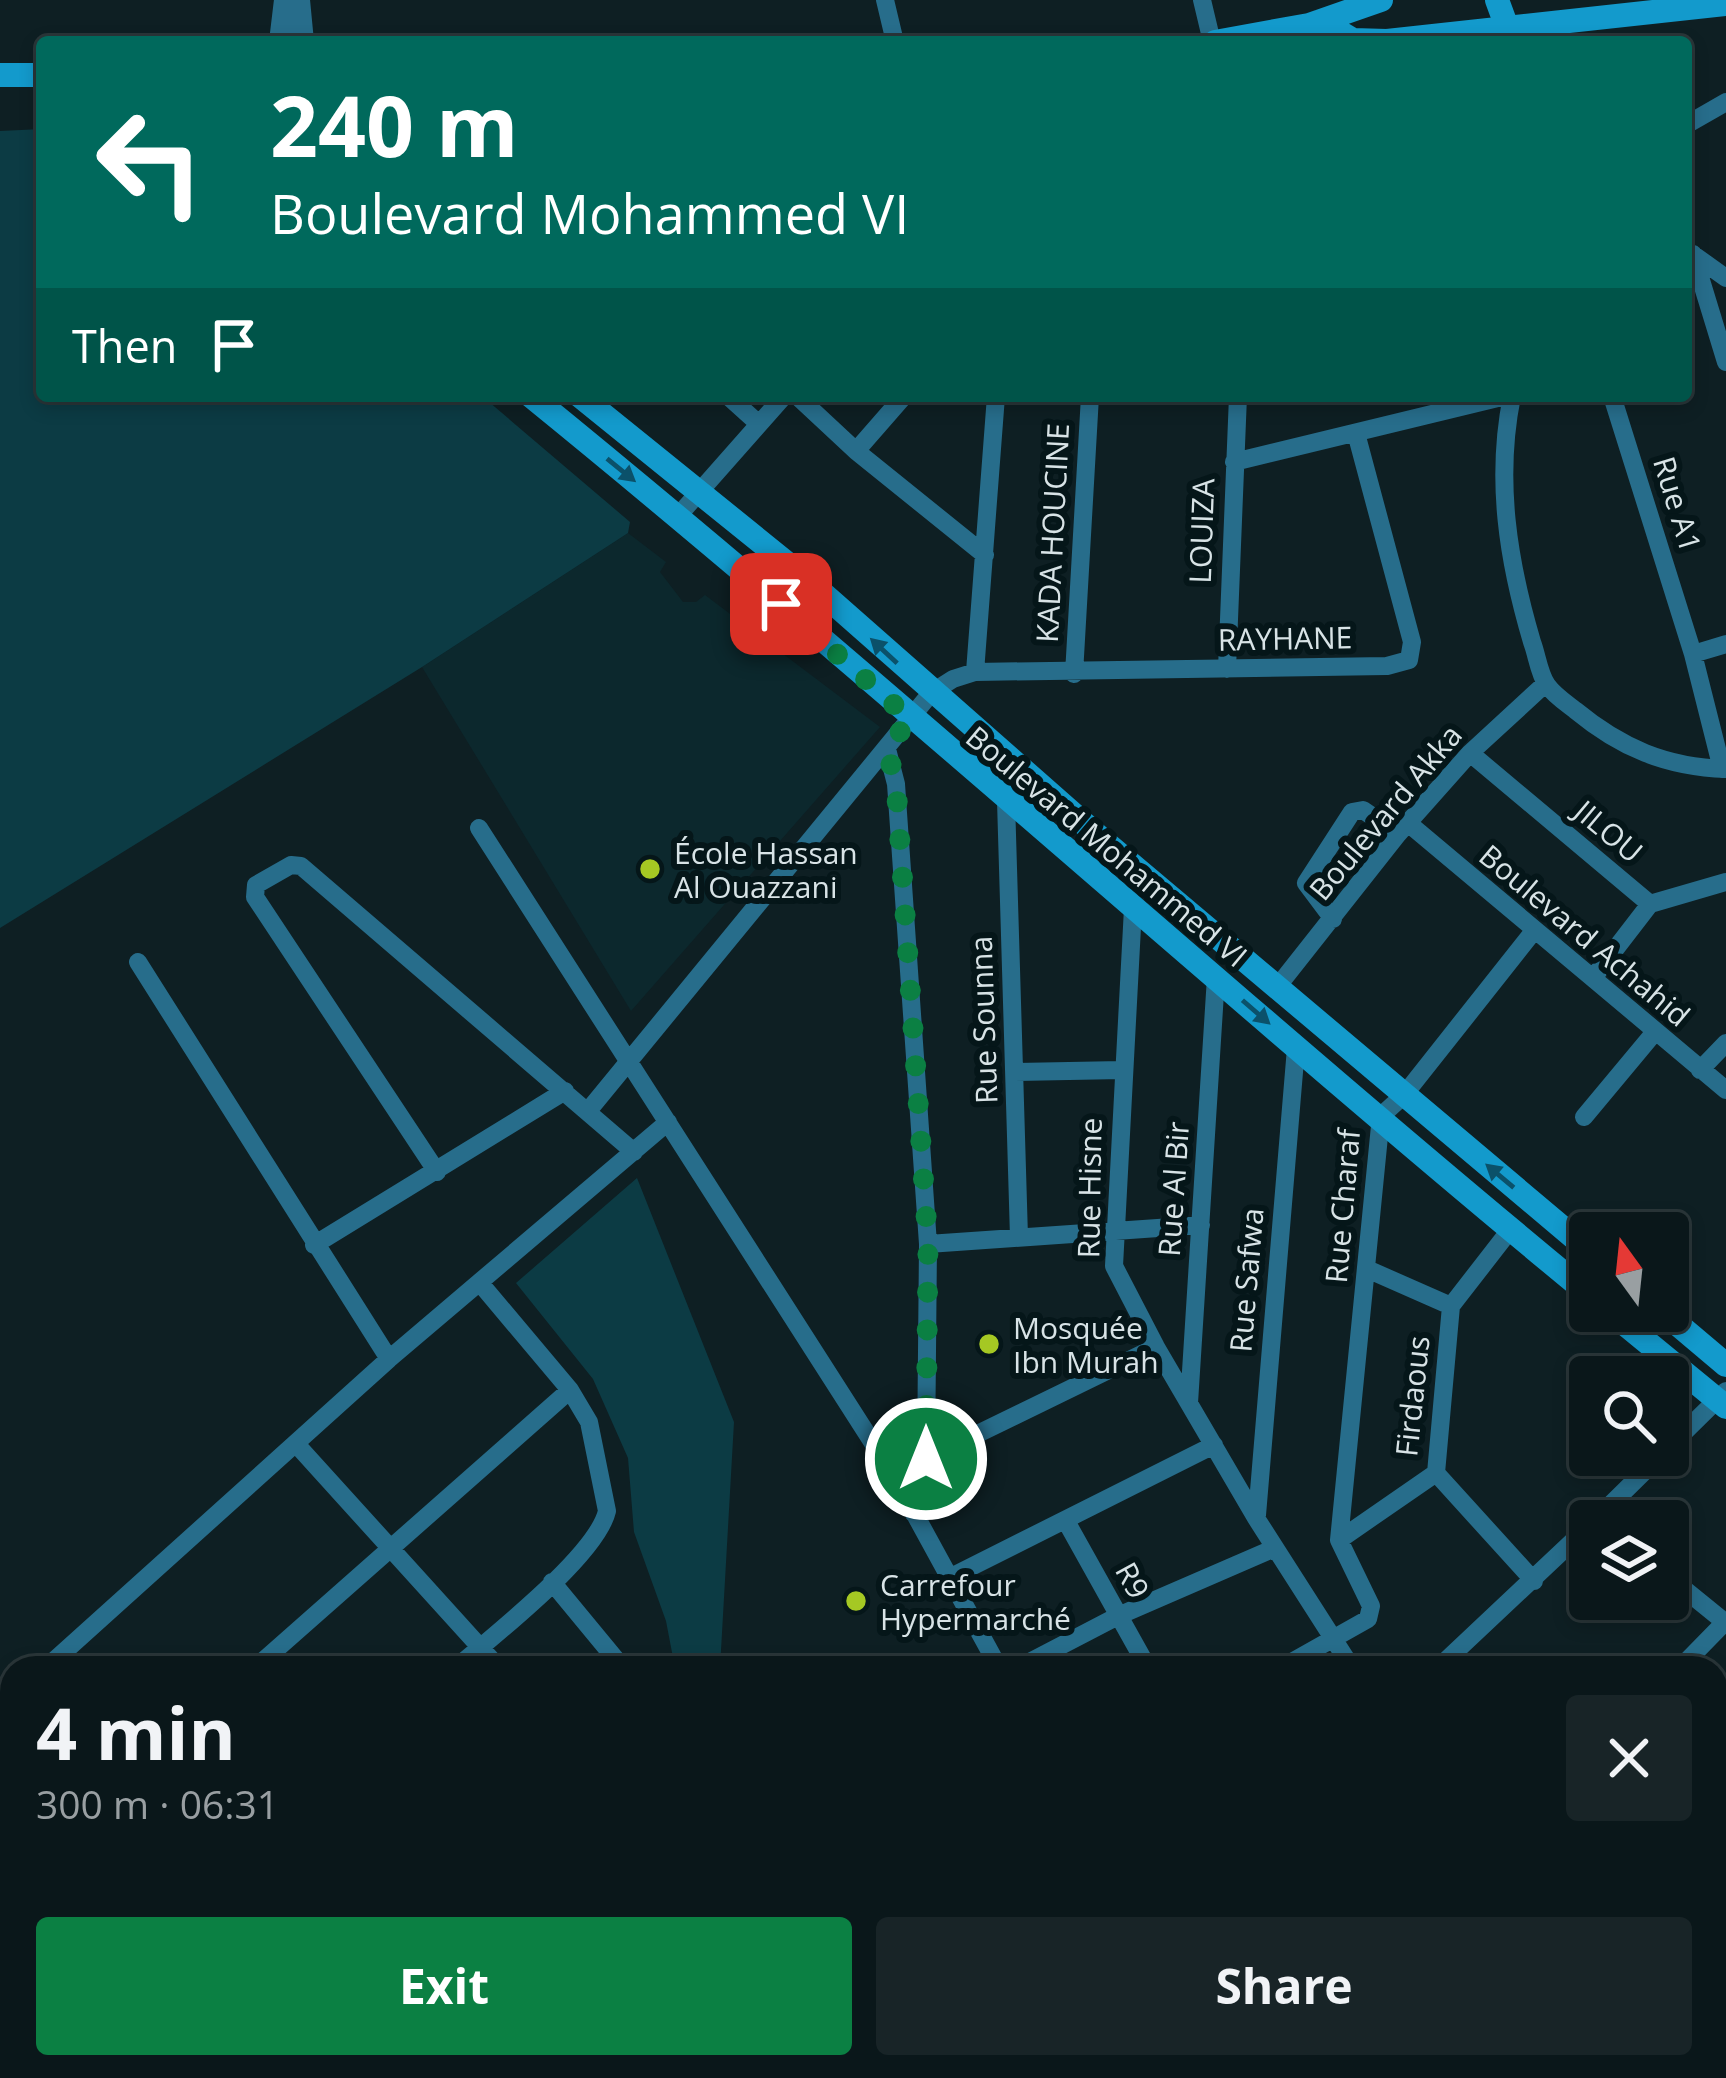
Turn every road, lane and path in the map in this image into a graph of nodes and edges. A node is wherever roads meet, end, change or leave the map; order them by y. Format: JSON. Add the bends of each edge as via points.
{"nodes":[{"id":1,"x":286,"y":0,"type":"edge"},
{"id":2,"x":298,"y":0,"type":"edge"},
{"id":3,"x":885,"y":0,"type":"edge"},
{"id":4,"x":1202,"y":0,"type":"edge"},
{"id":5,"x":1381,"y":0,"type":"edge"},
{"id":6,"x":1497,"y":0,"type":"edge"},
{"id":7,"x":1726,"y":4,"type":"edge"},
{"id":8,"x":1508,"y":29,"type":"junction"},
{"id":9,"x":1314,"y":30,"type":"edge"},
{"id":10,"x":281,"y":36,"type":"edge"},
{"id":11,"x":301,"y":36,"type":"edge"},
{"id":12,"x":894,"y":36,"type":"edge"},
{"id":13,"x":1212,"y":36,"type":"edge"},
{"id":14,"x":1264,"y":36,"type":"edge"},
{"id":15,"x":1344,"y":36,"type":"edge"},
{"id":16,"x":1430,"y":36,"type":"edge"},
{"id":17,"x":0,"y":75,"type":"edge"},
{"id":18,"x":36,"y":75,"type":"edge"},
{"id":19,"x":1726,"y":102,"type":"edge"},
{"id":20,"x":1692,"y":122,"type":"edge"},
{"id":21,"x":1692,"y":253,"type":"edge"},
{"id":22,"x":1692,"y":258,"type":"edge"},
{"id":23,"x":1726,"y":278,"type":"edge"},
{"id":24,"x":1726,"y":362,"type":"edge"},
{"id":25,"x":538,"y":402,"type":"edge"},
{"id":26,"x":588,"y":402,"type":"edge"},
{"id":27,"x":735,"y":402,"type":"edge"},
{"id":28,"x":779,"y":402,"type":"edge"},
{"id":29,"x":803,"y":402,"type":"edge"},
{"id":30,"x":899,"y":402,"type":"edge"},
{"id":31,"x":996,"y":402,"type":"edge"},
{"id":32,"x":1090,"y":402,"type":"edge"},
{"id":33,"x":1238,"y":402,"type":"edge"},
{"id":34,"x":1408,"y":402,"type":"edge"},
{"id":35,"x":1484,"y":402,"type":"edge"},
{"id":36,"x":1509,"y":402,"type":"edge"},
{"id":37,"x":1614,"y":402,"type":"edge"},
{"id":38,"x":1412,"y":419,"type":"junction"},
{"id":39,"x":759,"y":424,"type":"junction"},
{"id":40,"x":1356,"y":433,"type":"junction"},
{"id":41,"x":856,"y":451,"type":"junction"},
{"id":42,"x":1234,"y":462,"type":"junction"},
{"id":43,"x":700,"y":490,"type":"junction"},
{"id":44,"x":678,"y":516,"type":"junction"},
{"id":45,"x":985,"y":555,"type":"junction"},
{"id":46,"x":1726,"y":644,"type":"edge"},
{"id":47,"x":1693,"y":654,"type":"junction"},
{"id":48,"x":1226,"y":669,"type":"junction"},
{"id":49,"x":975,"y":672,"type":"junction"},
{"id":50,"x":1074,"y":674,"type":"junction"},
{"id":51,"x":1545,"y":684,"type":"junction"},
{"id":52,"x":931,"y":693,"type":"junction"},
{"id":53,"x":910,"y":719,"type":"junction"},
{"id":54,"x":887,"y":749,"type":"junction"},
{"id":55,"x":1469,"y":754,"type":"junction"},
{"id":56,"x":1724,"y":769,"type":"edge"},
{"id":57,"x":1006,"y":801,"type":"junction"},
{"id":58,"x":479,"y":828,"type":"dead end"},
{"id":59,"x":1403,"y":829,"type":"junction"},
{"id":60,"x":1726,"y":881,"type":"edge"},
{"id":61,"x":1650,"y":904,"type":"junction"},
{"id":62,"x":1133,"y":908,"type":"junction"},
{"id":63,"x":1333,"y":919,"type":"junction"},
{"id":64,"x":1533,"y":932,"type":"junction"},
{"id":65,"x":138,"y":962,"type":"dead end"},
{"id":66,"x":1216,"y":977,"type":"junction"},
{"id":67,"x":1593,"y":978,"type":"junction"},
{"id":68,"x":1278,"y":986,"type":"junction"},
{"id":69,"x":1654,"y":1033,"type":"junction"},
{"id":70,"x":1726,"y":1043,"type":"edge"},
{"id":71,"x":1296,"y":1048,"type":"junction"},
{"id":72,"x":629,"y":1062,"type":"junction"},
{"id":73,"x":1122,"y":1070,"type":"junction"},
{"id":74,"x":1700,"y":1070,"type":"junction"},
{"id":75,"x":1016,"y":1072,"type":"junction"},
{"id":76,"x":565,"y":1090,"type":"junction"},
{"id":77,"x":1726,"y":1090,"type":"edge"},
{"id":78,"x":1404,"y":1095,"type":"junction"},
{"id":79,"x":588,"y":1111,"type":"junction"},
{"id":80,"x":1381,"y":1116,"type":"junction"},
{"id":81,"x":1584,"y":1117,"type":"dead end"},
{"id":82,"x":668,"y":1122,"type":"junction"},
{"id":83,"x":634,"y":1152,"type":"junction"},
{"id":84,"x":437,"y":1172,"type":"junction"},
{"id":85,"x":1201,"y":1225,"type":"junction"},
{"id":86,"x":1510,"y":1230,"type":"junction"},
{"id":87,"x":1113,"y":1231,"type":"junction"},
{"id":88,"x":1569,"y":1233,"type":"edge"},
{"id":89,"x":1019,"y":1237,"type":"junction"},
{"id":90,"x":928,"y":1244,"type":"junction"},
{"id":91,"x":314,"y":1245,"type":"junction"},
{"id":92,"x":1367,"y":1269,"type":"junction"},
{"id":93,"x":1569,"y":1278,"type":"edge"},
{"id":94,"x":481,"y":1283,"type":"junction"},
{"id":95,"x":1451,"y":1306,"type":"junction"},
{"id":96,"x":1636,"y":1332,"type":"edge"},
{"id":97,"x":1686,"y":1332,"type":"edge"},
{"id":98,"x":1156,"y":1348,"type":"junction"},
{"id":99,"x":389,"y":1359,"type":"junction"},
{"id":100,"x":1726,"y":1365,"type":"edge"},
{"id":101,"x":570,"y":1390,"type":"junction"},
{"id":102,"x":1723,"y":1399,"type":"edge"},
{"id":103,"x":1189,"y":1403,"type":"junction"},
{"id":104,"x":1689,"y":1429,"type":"edge"},
{"id":105,"x":297,"y":1445,"type":"junction"},
{"id":106,"x":1214,"y":1445,"type":"junction"},
{"id":107,"x":926,"y":1459,"type":"junction"},
{"id":108,"x":1436,"y":1473,"type":"junction"},
{"id":109,"x":1640,"y":1476,"type":"edge"},
{"id":110,"x":1617,"y":1500,"type":"edge"},
{"id":111,"x":914,"y":1514,"type":"junction"},
{"id":112,"x":1256,"y":1518,"type":"junction"},
{"id":113,"x":1066,"y":1521,"type":"junction"},
{"id":114,"x":1339,"y":1540,"type":"junction"},
{"id":115,"x":1569,"y":1547,"type":"edge"},
{"id":116,"x":1275,"y":1548,"type":"junction"},
{"id":117,"x":392,"y":1551,"type":"junction"},
{"id":118,"x":947,"y":1579,"type":"junction"},
{"id":119,"x":1534,"y":1581,"type":"junction"},
{"id":120,"x":552,"y":1582,"type":"junction"},
{"id":121,"x":1689,"y":1593,"type":"edge"},
{"id":122,"x":1118,"y":1616,"type":"junction"},
{"id":123,"x":1726,"y":1622,"type":"edge"},
{"id":124,"x":1330,"y":1637,"type":"junction"},
{"id":125,"x":480,"y":1647,"type":"junction"},
{"id":126,"x":60,"y":1656,"type":"edge"},
{"id":127,"x":269,"y":1656,"type":"edge"},
{"id":128,"x":470,"y":1656,"type":"edge"},
{"id":129,"x":488,"y":1656,"type":"edge"},
{"id":130,"x":613,"y":1656,"type":"edge"},
{"id":131,"x":992,"y":1656,"type":"edge"},
{"id":132,"x":1041,"y":1656,"type":"edge"},
{"id":133,"x":1141,"y":1656,"type":"edge"},
{"id":134,"x":1299,"y":1656,"type":"edge"},
{"id":135,"x":1343,"y":1656,"type":"edge"},
{"id":136,"x":1451,"y":1656,"type":"edge"},
{"id":137,"x":1692,"y":1656,"type":"edge"}],
"edges":[{"from":1,"to":10,"type":"street"},
{"from":2,"to":11,"type":"street"},
{"from":3,"to":12,"type":"street"},
{"from":4,"to":13,"type":"street"},
{"from":5,"to":9,"type":"main road"},
{"from":6,"to":8,"type":"main road"},
{"from":7,"to":8,"type":"main road"},
{"from":8,"to":16,"type":"main road"},
{"from":9,"to":14,"type":"main road"},
{"from":9,"to":15,"type":"main road"},
{"from":17,"to":18,"type":"main road"},
{"from":19,"to":20,"type":"street"},
{"from":21,"to":23,"type":"street"},
{"from":22,"to":24,"type":"street"},
{"from":25,"to":44,"type":"main road","name":"Boulevard Mohammed VI","one_way":true},
{"from":26,"to":43,"type":"main road","name":"Boulevard Mohammed VI"},
{"from":27,"to":39,"type":"street"},
{"from":28,"to":39,"type":"street"},
{"from":29,"to":41,"type":"street"},
{"from":30,"to":41,"type":"street"},
{"from":31,"to":45,"type":"street"},
{"from":32,"to":50,"type":"street","name":"KADA HOUCINE"},
{"from":33,"to":42,"type":"street","name":"LOUIZA"},
{"from":34,"to":38,"type":"street"},
{"from":35,"to":38,"type":"street"},
{"from":36,"to":51,"type":"street","via":[[1507,526]]},
{"from":37,"to":47,"type":"street","name":"Rue A1"},
{"from":38,"to":40,"type":"street"},
{"from":39,"to":43,"type":"street"},
{"from":40,"to":42,"type":"street"},
{"from":40,"to":48,"type":"street","name":"RAYHANE","via":[[1412,642],[1408,660]]},
{"from":41,"to":45,"type":"street"},
{"from":42,"to":48,"type":"street","name":"LOUIZA"},
{"from":43,"to":44,"type":"street"},
{"from":52,"to":43,"type":"main road","name":"Boulevard Mohammed VI","one_way":true},
{"from":44,"to":53,"type":"main road","name":"Boulevard Mohammed VI"},
{"from":45,"to":49,"type":"street"},
{"from":46,"to":47,"type":"street"},
{"from":47,"to":56,"type":"street","name":"Rue A1"},
{"from":48,"to":50,"type":"street","name":"RAYHANE"},
{"from":49,"to":50,"type":"street","name":"RAYHANE"},
{"from":49,"to":52,"type":"street","name":"RAYHANE"},
{"from":51,"to":55,"type":"street","name":"Boulevard Akka"},
{"from":51,"to":56,"type":"street","via":[[1634,751]]},
{"from":52,"to":53,"type":"street"},
{"from":52,"to":68,"type":"main road","name":"Boulevard Mohammed VI"},
{"from":53,"to":54,"type":"street"},
{"from":53,"to":57,"type":"main road","name":"Boulevard Mohammed VI"},
{"from":54,"to":72,"type":"street"},
{"from":54,"to":90,"type":"street","via":[[896,784]]},
{"from":55,"to":59,"type":"street","name":"Boulevard Akka"},
{"from":55,"to":61,"type":"street","name":"JILOU"},
{"from":57,"to":62,"type":"main road","name":"Boulevard Mohammed VI"},
{"from":57,"to":75,"type":"street","name":"Rue Sounna"},
{"from":58,"to":72,"type":"street"},
{"from":59,"to":63,"type":"street","name":"Boulevard Akka"},
{"from":59,"to":63,"type":"street","via":[[1352,812],[1306,883]]},
{"from":59,"to":64,"type":"street","name":"Boulevard Achahid"},
{"from":60,"to":61,"type":"street","name":"JILOU"},
{"from":61,"to":67,"type":"street"},
{"from":62,"to":66,"type":"main road","name":"Boulevard Mohammed VI"},
{"from":62,"to":73,"type":"street","name":"Rue Hisne"},
{"from":63,"to":68,"type":"street","name":"Boulevard Akka"},
{"from":64,"to":67,"type":"street","name":"Boulevard Achahid"},
{"from":64,"to":78,"type":"street","name":"Rue Charaf"},
{"from":65,"to":91,"type":"street"},
{"from":66,"to":71,"type":"main road","name":"Boulevard Mohammed VI","one_way":true},
{"from":66,"to":85,"type":"street","name":"Rue Al Bir"},
{"from":67,"to":69,"type":"street","name":"Boulevard Achahid"},
{"from":68,"to":78,"type":"main road","name":"Boulevard Mohammed VI"},
{"from":69,"to":74,"type":"street","name":"Boulevard Achahid"},
{"from":69,"to":81,"type":"street"},
{"from":70,"to":74,"type":"street"},
{"from":71,"to":80,"type":"main road","name":"Boulevard Mohammed VI"},
{"from":71,"to":112,"type":"street","name":"Rue Safwa"},
{"from":72,"to":79,"type":"street"},
{"from":72,"to":82,"type":"street"},
{"from":73,"to":75,"type":"street"},
{"from":73,"to":87,"type":"street","name":"Rue Hisne"},
{"from":74,"to":77,"type":"street","name":"Boulevard Achahid"},
{"from":75,"to":89,"type":"street","name":"Rue Sounna"},
{"from":76,"to":79,"type":"street"},
{"from":76,"to":84,"type":"street"},
{"from":76,"to":84,"type":"street","via":[[301,866],[256,885],[255,897]]},
{"from":78,"to":80,"type":"street","name":"Rue Charaf"},
{"from":88,"to":78,"type":"main road","name":"Boulevard Mohammed VI","one_way":true},
{"from":79,"to":83,"type":"street"},
{"from":80,"to":86,"type":"main road","name":"Boulevard Mohammed VI"},
{"from":80,"to":92,"type":"street","name":"Rue Charaf"},
{"from":82,"to":83,"type":"street"},
{"from":82,"to":111,"type":"street"},
{"from":83,"to":94,"type":"street"},
{"from":84,"to":91,"type":"street"},
{"from":85,"to":87,"type":"street"},
{"from":85,"to":103,"type":"street","name":"Rue Al Bir"},
{"from":86,"to":93,"type":"main road","name":"Boulevard Mohammed VI"},
{"from":86,"to":95,"type":"street","name":"Firdaous"},
{"from":87,"to":89,"type":"street"},
{"from":87,"to":98,"type":"street","name":"Rue Hisne","via":[[1114,1266]]},
{"from":89,"to":90,"type":"street"},
{"from":90,"to":107,"type":"street"},
{"from":91,"to":99,"type":"street"},
{"from":92,"to":95,"type":"street"},
{"from":92,"to":114,"type":"street","name":"Rue Charaf"},
{"from":94,"to":99,"type":"street"},
{"from":94,"to":101,"type":"street"},
{"from":95,"to":108,"type":"street","name":"Firdaous"},
{"from":96,"to":102,"type":"main road"},
{"from":97,"to":100,"type":"main road"},
{"from":98,"to":103,"type":"street","name":"Rue Hisne"},
{"from":98,"to":107,"type":"street"},
{"from":99,"to":105,"type":"street"},
{"from":101,"to":117,"type":"street"},
{"from":101,"to":120,"type":"street","via":[[589,1422],[608,1511],[598,1536]]},
{"from":102,"to":104,"type":"street"},
{"from":103,"to":106,"type":"street","name":"Rue Hisne"},
{"from":105,"to":117,"type":"street"},
{"from":105,"to":126,"type":"street"},
{"from":106,"to":112,"type":"street","name":"Rue Hisne"},
{"from":106,"to":113,"type":"street"},
{"from":107,"to":111,"type":"street"},
{"from":108,"to":114,"type":"street","name":"Firdaous"},
{"from":108,"to":119,"type":"street"},
{"from":109,"to":110,"type":"street"},
{"from":111,"to":118,"type":"street"},
{"from":112,"to":116,"type":"street","name":"Rue Hisne"},
{"from":113,"to":118,"type":"street"},
{"from":113,"to":122,"type":"street","name":"R9"},
{"from":114,"to":124,"type":"street","via":[[1372,1606],[1368,1618]]},
{"from":115,"to":119,"type":"street"},
{"from":116,"to":122,"type":"street"},
{"from":116,"to":124,"type":"street","name":"Rue Hisne"},
{"from":117,"to":125,"type":"street"},
{"from":117,"to":127,"type":"street"},
{"from":118,"to":131,"type":"street"},
{"from":119,"to":136,"type":"street"},
{"from":120,"to":125,"type":"street"},
{"from":120,"to":130,"type":"street"},
{"from":121,"to":123,"type":"street"},
{"from":122,"to":132,"type":"street"},
{"from":122,"to":133,"type":"street","name":"R9"},
{"from":123,"to":137,"type":"street"},
{"from":124,"to":134,"type":"street"},
{"from":124,"to":135,"type":"street","name":"Rue Hisne"},
{"from":125,"to":128,"type":"street"},
{"from":125,"to":129,"type":"street"}]}
